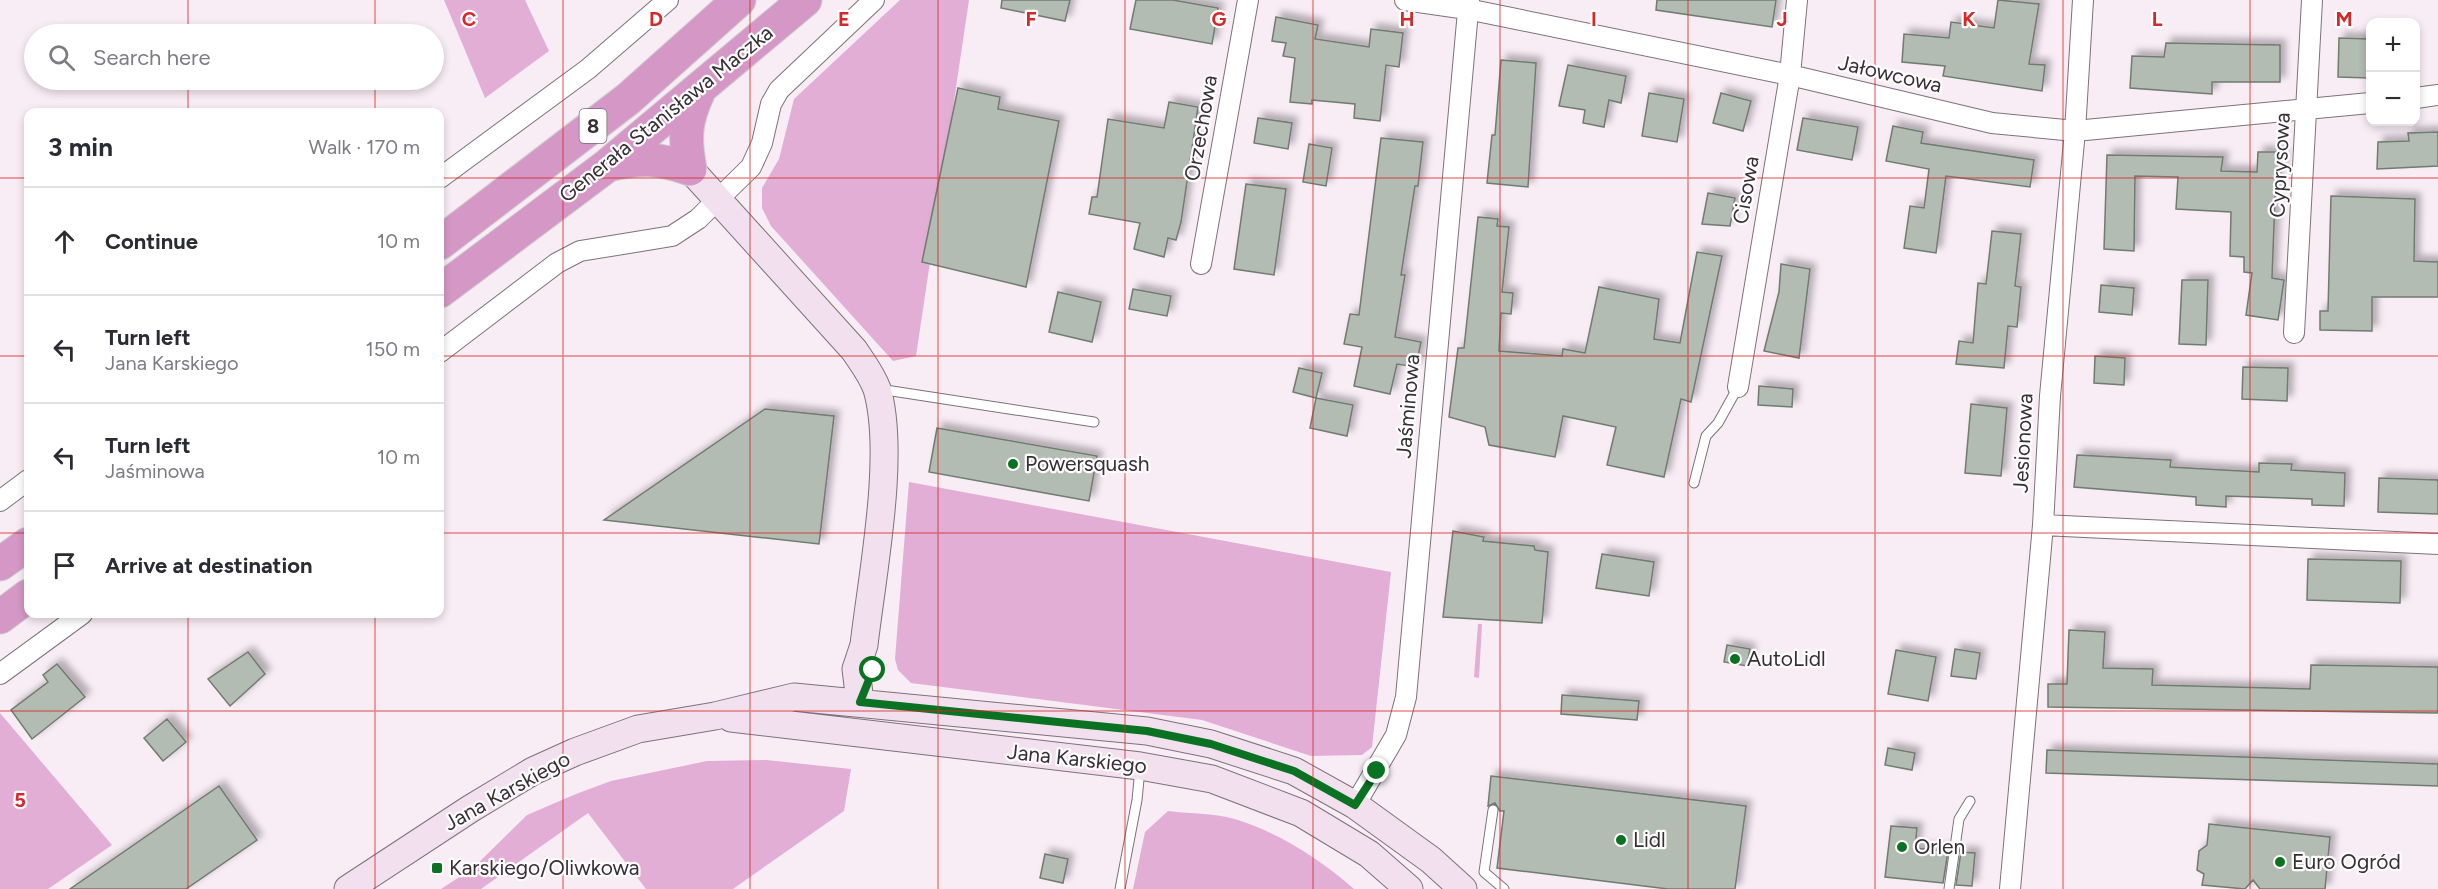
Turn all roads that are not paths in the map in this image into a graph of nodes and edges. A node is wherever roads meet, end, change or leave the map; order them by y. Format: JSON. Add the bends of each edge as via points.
{"nodes":[{"id":1,"x":668,"y":0,"type":"edge"},
{"id":2,"x":739,"y":0,"type":"edge"},
{"id":3,"x":805,"y":0,"type":"edge"},
{"id":4,"x":874,"y":0,"type":"edge"},
{"id":5,"x":1248,"y":0,"type":"edge"},
{"id":6,"x":1404,"y":0,"type":"edge"},
{"id":7,"x":1797,"y":0,"type":"edge"},
{"id":8,"x":2083,"y":0,"type":"edge"},
{"id":9,"x":2312,"y":0,"type":"edge"},
{"id":10,"x":1468,"y":4,"type":"edge"},
{"id":11,"x":1790,"y":75,"type":"junction"},
{"id":12,"x":699,"y":91,"type":"junction"},
{"id":13,"x":2438,"y":95,"type":"edge"},
{"id":14,"x":2420,"y":97,"type":"edge"},
{"id":15,"x":2366,"y":104,"type":"edge"},
{"id":16,"x":2307,"y":111,"type":"junction"},
{"id":17,"x":2075,"y":130,"type":"junction"},
{"id":18,"x":608,"y":165,"type":"junction"},
{"id":19,"x":690,"y":170,"type":"junction"},
{"id":20,"x":444,"y":175,"type":"edge"},
{"id":21,"x":717,"y":200,"type":"junction"},
{"id":22,"x":444,"y":240,"type":"edge"},
{"id":23,"x":1201,"y":264,"type":"dead end"},
{"id":24,"x":444,"y":288,"type":"edge"},
{"id":25,"x":2294,"y":333,"type":"dead end"},
{"id":26,"x":444,"y":349,"type":"edge"},
{"id":27,"x":1738,"y":387,"type":"joint"},
{"id":28,"x":877,"y":389,"type":"junction"},
{"id":29,"x":1094,"y":422,"type":"dead end"},
{"id":30,"x":24,"y":483,"type":"edge"},
{"id":31,"x":1694,"y":483,"type":"dead end"},
{"id":32,"x":0,"y":501,"type":"edge"},
{"id":33,"x":2043,"y":525,"type":"junction"},
{"id":34,"x":2438,"y":544,"type":"edge"},
{"id":35,"x":24,"y":547,"type":"edge"},
{"id":36,"x":0,"y":564,"type":"edge"},
{"id":37,"x":24,"y":599,"type":"edge"},
{"id":38,"x":0,"y":617,"type":"edge"},
{"id":39,"x":77,"y":618,"type":"edge"},
{"id":40,"x":0,"y":674,"type":"edge"},
{"id":41,"x":860,"y":702,"type":"junction"},
{"id":42,"x":715,"y":716,"type":"junction"},
{"id":43,"x":855,"y":734,"type":"junction"},
{"id":44,"x":1140,"y":766,"type":"junction"},
{"id":45,"x":1970,"y":801,"type":"dead end"},
{"id":46,"x":1355,"y":805,"type":"junction"},
{"id":47,"x":1493,"y":810,"type":"dead end"},
{"id":48,"x":1431,"y":860,"type":"junction"},
{"id":49,"x":1407,"y":887,"type":"edge"},
{"id":50,"x":348,"y":889,"type":"edge"},
{"id":51,"x":1120,"y":889,"type":"edge"},
{"id":52,"x":1463,"y":889,"type":"edge"},
{"id":53,"x":1504,"y":889,"type":"edge"},
{"id":54,"x":1949,"y":889,"type":"edge"},
{"id":55,"x":2010,"y":889,"type":"edge"}],
"edges":[{"from":1,"to":20,"type":"street","via":[[588,69]]},
{"from":2,"to":22,"type":"highway","name":"Generała Stanisława Maczka","number":"8","via":[[628,99]]},
{"from":3,"to":12,"type":"highway","name":"Generała Stanisława Maczka","number":"8"},
{"from":4,"to":21,"type":"street","via":[[779,90],[751,167]]},
{"from":5,"to":23,"type":"street","name":"Orzechowa"},
{"from":6,"to":10,"type":"street","name":"Jałowcowa"},
{"from":7,"to":11,"type":"street","name":"Cisowa"},
{"from":8,"to":17,"type":"street","name":"Jesionowa"},
{"from":9,"to":16,"type":"street","name":"Cyprysowa"},
{"from":10,"to":11,"type":"street","name":"Jałowcowa"},
{"from":10,"to":46,"type":"street","name":"Jaśminowa","via":[[1406,697],[1396,735]]},
{"from":11,"to":17,"type":"street","name":"Jałowcowa","via":[[1992,123]]},
{"from":11,"to":27,"type":"street","name":"Cisowa"},
{"from":12,"to":18,"type":"highway","name":"Generała Stanisława Maczka","number":"8"},
{"from":12,"to":19,"type":"highway","via":[[687,116],[685,143]]},
{"from":13,"to":14,"type":"street"},
{"from":15,"to":16,"type":"street","name":"Jałowcowa"},
{"from":16,"to":17,"type":"street","name":"Jałowcowa"},
{"from":16,"to":25,"type":"street","name":"Cyprysowa"},
{"from":17,"to":33,"type":"street","name":"Jesionowa","via":[[2050,396]]},
{"from":18,"to":19,"type":"highway","via":[[636,159],[664,160]]},
{"from":18,"to":24,"type":"highway","name":"Generała Stanisława Maczka","number":"8"},
{"from":19,"to":21,"type":"street"},
{"from":21,"to":26,"type":"street","via":[[672,236],[589,249],[557,263]]},
{"from":21,"to":28,"type":"street","via":[[854,350]]},
{"from":27,"to":31,"type":"lane","via":[[1706,436]]},
{"from":28,"to":29,"type":"lane"},
{"from":28,"to":41,"type":"street","via":[[883,425],[882,492],[864,645],[856,669]]},
{"from":30,"to":32,"type":"street"},
{"from":33,"to":34,"type":"street"},
{"from":33,"to":55,"type":"street","name":"Jesionowa"},
{"from":35,"to":36,"type":"highway"},
{"from":37,"to":38,"type":"highway"},
{"from":39,"to":40,"type":"street"},
{"from":41,"to":42,"type":"street","name":"Jana Karskiego","via":[[794,697]]},
{"from":41,"to":43,"type":"street"},
{"from":41,"to":46,"type":"street","name":"Jana Karskiego","via":[[1147,731],[1211,744],[1294,771]]},
{"from":42,"to":43,"type":"street","name":"Jana Karskiego"},
{"from":42,"to":50,"type":"street","name":"Jana Karskiego","via":[[638,729],[533,771]]},
{"from":43,"to":44,"type":"street","name":"Jana Karskiego"},
{"from":44,"to":49,"type":"street","name":"Jana Karskiego","via":[[1212,779],[1301,813],[1369,854]]},
{"from":44,"to":51,"type":"lane"},
{"from":45,"to":54,"type":"lane","via":[[1959,819]]},
{"from":46,"to":48,"type":"street","name":"Jana Karskiego"},
{"from":47,"to":53,"type":"lane","via":[[1484,872]]},
{"from":48,"to":49,"type":"street"},
{"from":48,"to":52,"type":"street","name":"Jana Karskiego"}]}
